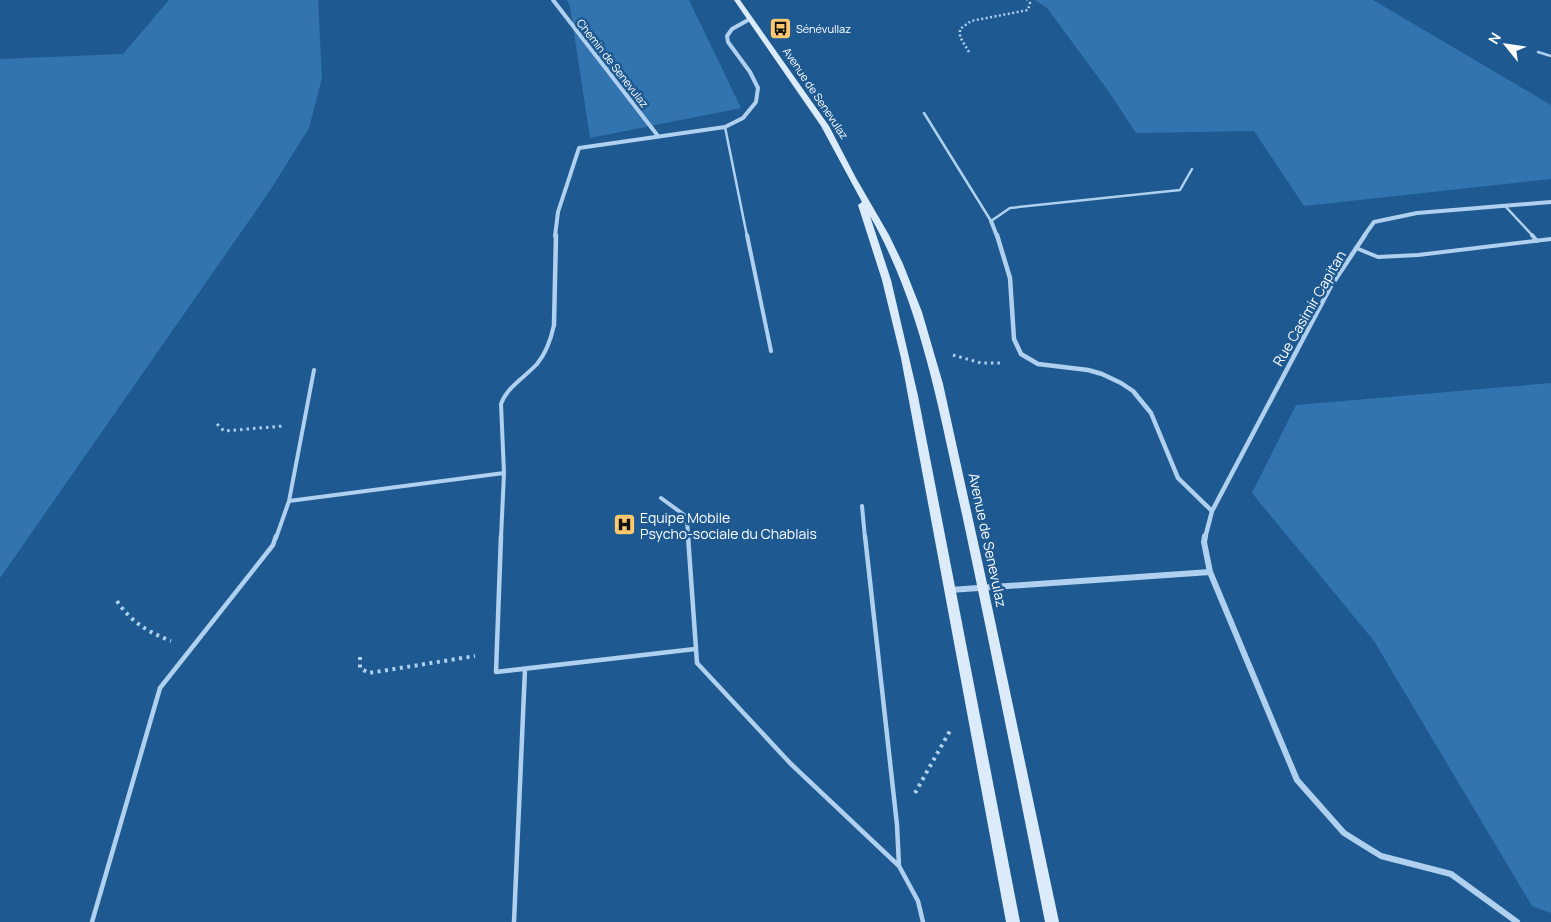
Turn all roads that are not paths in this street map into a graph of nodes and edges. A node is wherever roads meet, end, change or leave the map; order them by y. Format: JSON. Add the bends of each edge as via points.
{"nodes":[{"id":1,"x":553,"y":0,"type":"edge"},
{"id":2,"x":737,"y":0,"type":"edge"},
{"id":3,"x":750,"y":20,"type":"junction"},
{"id":4,"x":1538,"y":52,"type":"dead end"},
{"id":5,"x":1551,"y":56,"type":"edge"},
{"id":6,"x":924,"y":114,"type":"dead end"},
{"id":7,"x":724,"y":127,"type":"junction"},
{"id":8,"x":658,"y":136,"type":"junction"},
{"id":9,"x":1192,"y":169,"type":"dead end"},
{"id":10,"x":852,"y":178,"type":"junction"},
{"id":11,"x":1551,"y":202,"type":"edge"},
{"id":12,"x":1506,"y":206,"type":"junction"},
{"id":13,"x":992,"y":221,"type":"junction"},
{"id":14,"x":1551,"y":239,"type":"edge"},
{"id":15,"x":1537,"y":241,"type":"junction"},
{"id":16,"x":1356,"y":248,"type":"junction"},
{"id":17,"x":554,"y":325,"type":"joint"},
{"id":18,"x":771,"y":351,"type":"dead end"},
{"id":19,"x":314,"y":370,"type":"dead end"},
{"id":20,"x":504,"y":473,"type":"junction"},
{"id":21,"x":661,"y":498,"type":"dead end"},
{"id":22,"x":288,"y":501,"type":"junction"},
{"id":23,"x":862,"y":506,"type":"dead end"},
{"id":24,"x":1212,"y":511,"type":"junction"},
{"id":25,"x":1210,"y":572,"type":"junction"},
{"id":26,"x":983,"y":588,"type":"junction"},
{"id":27,"x":950,"y":590,"type":"junction"},
{"id":28,"x":694,"y":649,"type":"junction"},
{"id":29,"x":525,"y":669,"type":"junction"},
{"id":30,"x":899,"y":866,"type":"junction"},
{"id":31,"x":92,"y":922,"type":"edge"},
{"id":32,"x":514,"y":922,"type":"edge"},
{"id":33,"x":923,"y":922,"type":"edge"},
{"id":34,"x":1013,"y":922,"type":"edge"},
{"id":35,"x":1052,"y":922,"type":"edge"},
{"id":36,"x":1518,"y":922,"type":"edge"}],
"edges":[{"from":1,"to":8,"type":"street","name":"Chemin de Senevulaz"},
{"from":2,"to":3,"type":"main road","name":"Avenue de Senevulaz"},
{"from":3,"to":7,"type":"street","via":[[732,29],[727,39],[756,82],[757,98],[739,121]]},
{"from":3,"to":10,"type":"main road","name":"Avenue de Senevulaz","via":[[825,126]]},
{"from":4,"to":5,"type":"lane"},
{"from":6,"to":13,"type":"lane"},
{"from":7,"to":8,"type":"street"},
{"from":7,"to":18,"type":"lane"},
{"from":8,"to":17,"type":"street","via":[[579,148],[558,212],[554,250]]},
{"from":9,"to":13,"type":"lane","via":[[1180,190],[1010,208]]},
{"from":10,"to":26,"type":"main road","name":"Avenue de Senevulaz","via":[[900,264],[918,312]]},
{"from":10,"to":27,"type":"main road","name":"Avenue de Senevulaz","via":[[888,283],[911,384]]},
{"from":11,"to":12,"type":"street","name":"Rue Casimir Capitan"},
{"from":12,"to":15,"type":"lane"},
{"from":12,"to":16,"type":"street","name":"Rue Casimir Capitan","via":[[1417,213],[1374,222]]},
{"from":13,"to":24,"type":"street","via":[[1010,277],[1016,347],[1025,356],[1047,366],[1098,373],[1127,386],[1154,417],[1177,476]]},
{"from":14,"to":15,"type":"lane"},
{"from":15,"to":16,"type":"lane","via":[[1378,257]]},
{"from":16,"to":24,"type":"street","name":"Rue Casimir Capitan","via":[[1331,286]]},
{"from":17,"to":20,"type":"lane","via":[[546,354],[504,395],[500,404]]},
{"from":19,"to":22,"type":"lane"},
{"from":20,"to":22,"type":"lane"},
{"from":20,"to":29,"type":"lane","via":[[496,672]]},
{"from":21,"to":28,"type":"lane","via":[[687,517]]},
{"from":22,"to":31,"type":"lane","via":[[273,544],[160,688]]},
{"from":23,"to":30,"type":"lane"},
{"from":24,"to":25,"type":"street","name":"Rue Casimir Capitan","via":[[1204,542]]},
{"from":25,"to":26,"type":"street"},
{"from":25,"to":36,"type":"street","name":"Rue Casimir Capitan","via":[[1297,780],[1344,833],[1381,856],[1451,874]]},
{"from":26,"to":27,"type":"street"},
{"from":26,"to":35,"type":"main road","name":"Avenue de Senevulaz"},
{"from":27,"to":34,"type":"main road","name":"Avenue de Senevulaz"},
{"from":28,"to":29,"type":"lane"},
{"from":28,"to":30,"type":"lane","via":[[697,664],[790,763]]},
{"from":29,"to":32,"type":"lane"},
{"from":30,"to":33,"type":"lane","via":[[918,901]]}]}
